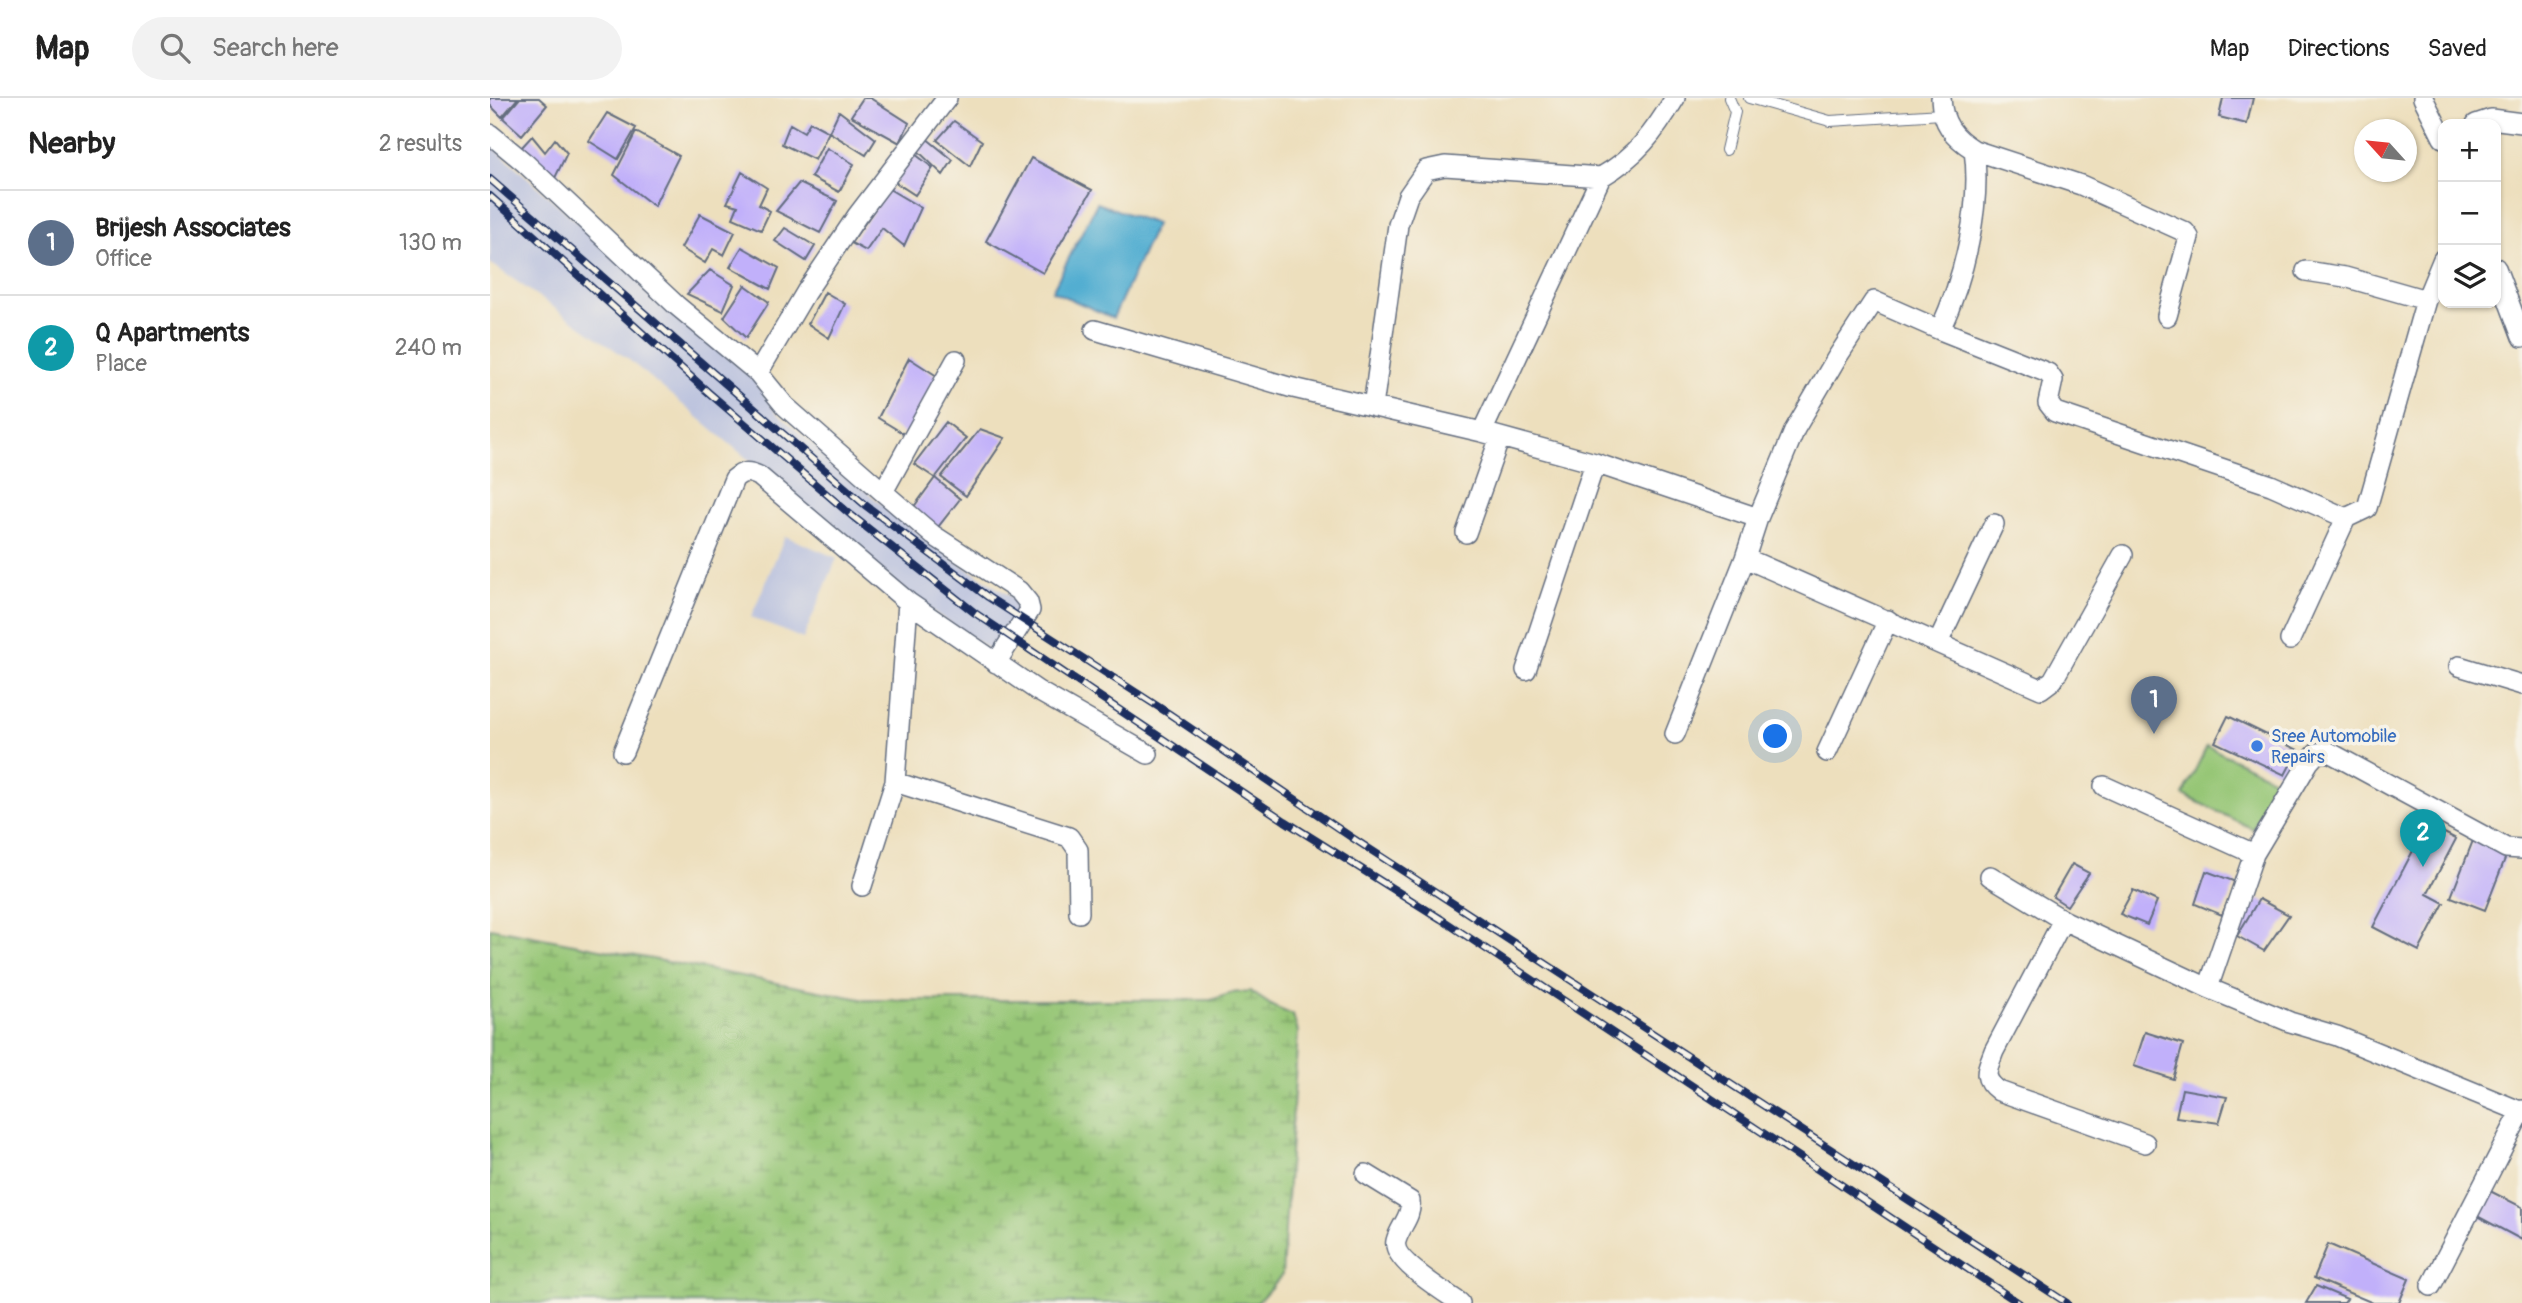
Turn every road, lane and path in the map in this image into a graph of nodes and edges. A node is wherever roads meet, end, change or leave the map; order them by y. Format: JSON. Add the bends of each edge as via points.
{"nodes":[{"id":1,"x":947,"y":98,"type":"edge"},
{"id":2,"x":1675,"y":98,"type":"edge"},
{"id":3,"x":1729,"y":98,"type":"edge"},
{"id":4,"x":1749,"y":98,"type":"edge"},
{"id":5,"x":2423,"y":98,"type":"edge"},
{"id":6,"x":1942,"y":106,"type":"edge"},
{"id":7,"x":2501,"y":120,"type":"edge"},
{"id":8,"x":2522,"y":123,"type":"edge"},
{"id":9,"x":2438,"y":128,"type":"edge"},
{"id":10,"x":490,"y":134,"type":"edge"},
{"id":11,"x":1726,"y":150,"type":"dead end"},
{"id":12,"x":1974,"y":150,"type":"junction"},
{"id":13,"x":1601,"y":177,"type":"junction"},
{"id":14,"x":2305,"y":271,"type":"dead end"},
{"id":15,"x":2438,"y":271,"type":"edge"},
{"id":16,"x":2501,"y":276,"type":"edge"},
{"id":17,"x":2514,"y":298,"type":"edge"},
{"id":18,"x":2426,"y":300,"type":"junction"},
{"id":19,"x":2167,"y":316,"type":"dead end"},
{"id":20,"x":1095,"y":330,"type":"dead end"},
{"id":21,"x":1940,"y":330,"type":"junction"},
{"id":22,"x":2522,"y":337,"type":"edge"},
{"id":23,"x":956,"y":360,"type":"dead end"},
{"id":24,"x":758,"y":373,"type":"junction"},
{"id":25,"x":1373,"y":407,"type":"junction"},
{"id":26,"x":1491,"y":434,"type":"junction"},
{"id":27,"x":1595,"y":463,"type":"junction"},
{"id":28,"x":883,"y":492,"type":"junction"},
{"id":29,"x":1758,"y":518,"type":"junction"},
{"id":30,"x":2346,"y":518,"type":"junction"},
{"id":31,"x":1994,"y":524,"type":"dead end"},
{"id":32,"x":1466,"y":533,"type":"dead end"},
{"id":33,"x":2123,"y":555,"type":"dead end"},
{"id":34,"x":1745,"y":558,"type":"junction"},
{"id":35,"x":908,"y":602,"type":"junction"},
{"id":36,"x":1888,"y":620,"type":"junction"},
{"id":37,"x":2290,"y":640,"type":"dead end"},
{"id":38,"x":1938,"y":643,"type":"junction"},
{"id":39,"x":996,"y":663,"type":"junction"},
{"id":40,"x":2459,"y":666,"type":"dead end"},
{"id":41,"x":1526,"y":670,"type":"dead end"},
{"id":42,"x":2522,"y":685,"type":"edge"},
{"id":43,"x":1675,"y":734,"type":"dead end"},
{"id":44,"x":623,"y":752,"type":"dead end"},
{"id":45,"x":1827,"y":752,"type":"dead end"},
{"id":46,"x":1148,"y":754,"type":"dead end"},
{"id":47,"x":895,"y":782,"type":"junction"},
{"id":48,"x":2104,"y":786,"type":"dead end"},
{"id":49,"x":2522,"y":849,"type":"edge"},
{"id":50,"x":2254,"y":854,"type":"junction"},
{"id":51,"x":1990,"y":876,"type":"dead end"},
{"id":52,"x":862,"y":886,"type":"dead end"},
{"id":53,"x":1079,"y":913,"type":"dead end"},
{"id":54,"x":2063,"y":920,"type":"junction"},
{"id":55,"x":2208,"y":988,"type":"junction"},
{"id":56,"x":2522,"y":1111,"type":"edge"},
{"id":57,"x":2145,"y":1143,"type":"dead end"},
{"id":58,"x":1366,"y":1174,"type":"dead end"},
{"id":59,"x":2431,"y":1286,"type":"dead end"},
{"id":60,"x":1460,"y":1303,"type":"edge"}],
"edges":[{"from":1,"to":24,"type":"street","via":[[857,216]]},
{"from":2,"to":13,"type":"street","via":[[1653,135]]},
{"from":3,"to":11,"type":"lane","via":[[1735,112]]},
{"from":4,"to":6,"type":"lane","via":[[1830,121]]},
{"from":5,"to":9,"type":"street"},
{"from":6,"to":12,"type":"street","via":[[1958,141]]},
{"from":7,"to":8,"type":"street"},
{"from":10,"to":24,"type":"street","via":[[676,305]]},
{"from":12,"to":19,"type":"street","via":[[2081,185],[2185,232],[2189,237]]},
{"from":12,"to":21,"type":"street","via":[[1977,172],[1972,226],[1951,307]]},
{"from":13,"to":25,"type":"street","via":[[1445,166],[1426,170],[1408,196],[1398,225]]},
{"from":13,"to":26,"type":"street"},
{"from":14,"to":18,"type":"street"},
{"from":15,"to":18,"type":"street"},
{"from":16,"to":17,"type":"street"},
{"from":17,"to":22,"type":"street"},
{"from":18,"to":30,"type":"street","via":[[2367,508]]},
{"from":20,"to":25,"type":"street"},
{"from":21,"to":29,"type":"street","via":[[1874,301],[1795,429]]},
{"from":21,"to":30,"type":"street","via":[[2048,373],[2053,380],[2048,403],[2055,412],[2271,485]]},
{"from":23,"to":28,"type":"street"},
{"from":24,"to":28,"type":"street","via":[[785,405]]},
{"from":25,"to":26,"type":"street"},
{"from":26,"to":27,"type":"street"},
{"from":26,"to":32,"type":"street"},
{"from":27,"to":29,"type":"street"},
{"from":27,"to":41,"type":"street"},
{"from":28,"to":39,"type":"street","via":[[933,535],[1028,602],[1025,621]]},
{"from":29,"to":34,"type":"street"},
{"from":30,"to":37,"type":"street"},
{"from":31,"to":38,"type":"street"},
{"from":33,"to":38,"type":"street","via":[[2053,680],[2041,689]]},
{"from":34,"to":36,"type":"street"},
{"from":34,"to":43,"type":"street"},
{"from":35,"to":39,"type":"street"},
{"from":35,"to":44,"type":"street","via":[[759,476],[741,473],[734,479]]},
{"from":35,"to":47,"type":"street"},
{"from":36,"to":38,"type":"street"},
{"from":36,"to":45,"type":"street"},
{"from":39,"to":46,"type":"street"},
{"from":40,"to":42,"type":"street"},
{"from":47,"to":52,"type":"street"},
{"from":47,"to":53,"type":"street","via":[[1069,837],[1078,850]]},
{"from":48,"to":50,"type":"street"},
{"from":49,"to":50,"type":"street","via":[[2506,848],[2329,752],[2317,753],[2309,762]]},
{"from":50,"to":55,"type":"street"},
{"from":51,"to":54,"type":"street"},
{"from":54,"to":55,"type":"street"},
{"from":54,"to":57,"type":"street","via":[[1994,1051],[1986,1072],[1989,1084]]},
{"from":55,"to":56,"type":"street"},
{"from":56,"to":59,"type":"street"},
{"from":58,"to":60,"type":"street","via":[[1410,1201],[1411,1210],[1395,1242],[1404,1262]]}]}
